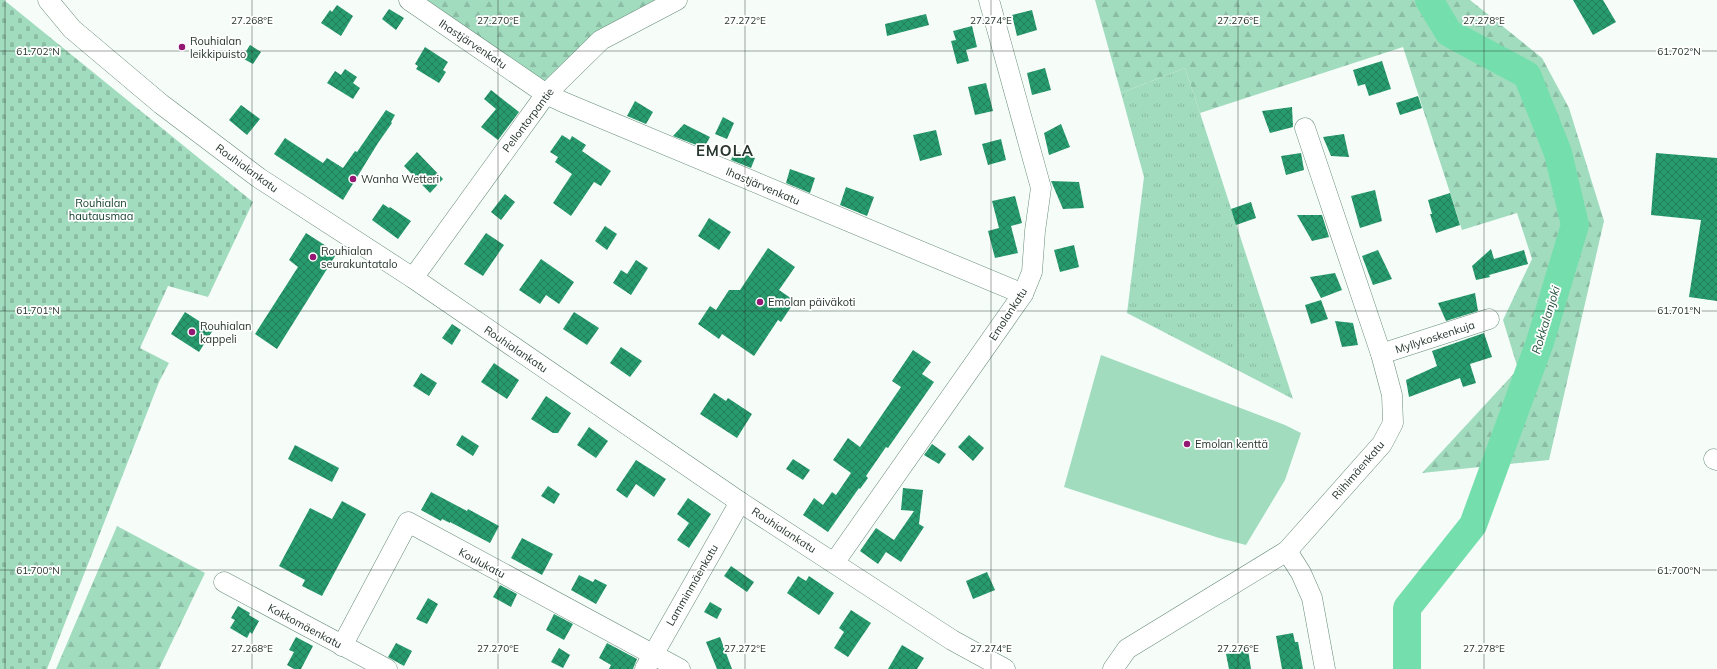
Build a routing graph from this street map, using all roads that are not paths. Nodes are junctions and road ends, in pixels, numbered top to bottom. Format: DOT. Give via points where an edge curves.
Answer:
graph roads {
  1 [pos="48,0"];
  2 [pos="409,0"];
  3 [pos="677,0"];
  4 [pos="989,0"];
  5 [pos="546,94"];
  6 [pos="1306,128"];
  7 [pos="412,278"];
  8 [pos="1023,294"];
  9 [pos="1489,319"];
  10 [pos="1381,354"];
  11 [pos="740,502"];
  12 [pos="1287,551"];
  13 [pos="834,563"];
  14 [pos="224,582"];
  15 [pos="342,646"];
  16 [pos="649,662"];
  17 [pos="387,669"];
  18 [pos="680,669"];
  19 [pos="1005,669"];
  20 [pos="1113,669"];
  21 [pos="1325,669"];
  1 -- 7 [label="street, Rouhialankatu" via="72,29 167,109 259,178"];
  2 -- 5 [label="street, Ihastjärvenkatu"];
  3 -- 5 [label="street, Pellontorpantie" via="601,40"];
  4 -- 8 [label="street, Emolankatu" via="1041,188 1032,272"];
  5 -- 7 [label="street, Pellontorpantie"];
  5 -- 8 [label="street, Ihastjärvenkatu"];
  6 -- 10 [label="street, Riihimäenkatu"];
  7 -- 11 [label="street, Rouhialankatu"];
  8 -- 13 [label="street, Emolankatu"];
  9 -- 10 [label="street, Myllykoskenkuja"];
  10 -- 12 [label="street, Riihimäenkatu" via="1392,394 1393,422 1382,444"];
  11 -- 13 [label="street, Rouhialankatu"];
  11 -- 16 [label="street, Lamminmäenkatu"];
  12 -- 20 [label="street, Riihimäenkatu" via="1127,649"];
  12 -- 21 [label="street" via="1301,573 1312,598"];
  13 -- 19 [label="street, Rouhialankatu" via="952,640"];
  14 -- 15 [label="street, Kokkomäenkatu"];
  15 -- 16 [label="street, Koulukatu" via="408,522"];
  15 -- 17 [label="street, Kokkomäenkatu"];
  16 -- 18 [label="street, Koulukatu"];
}
